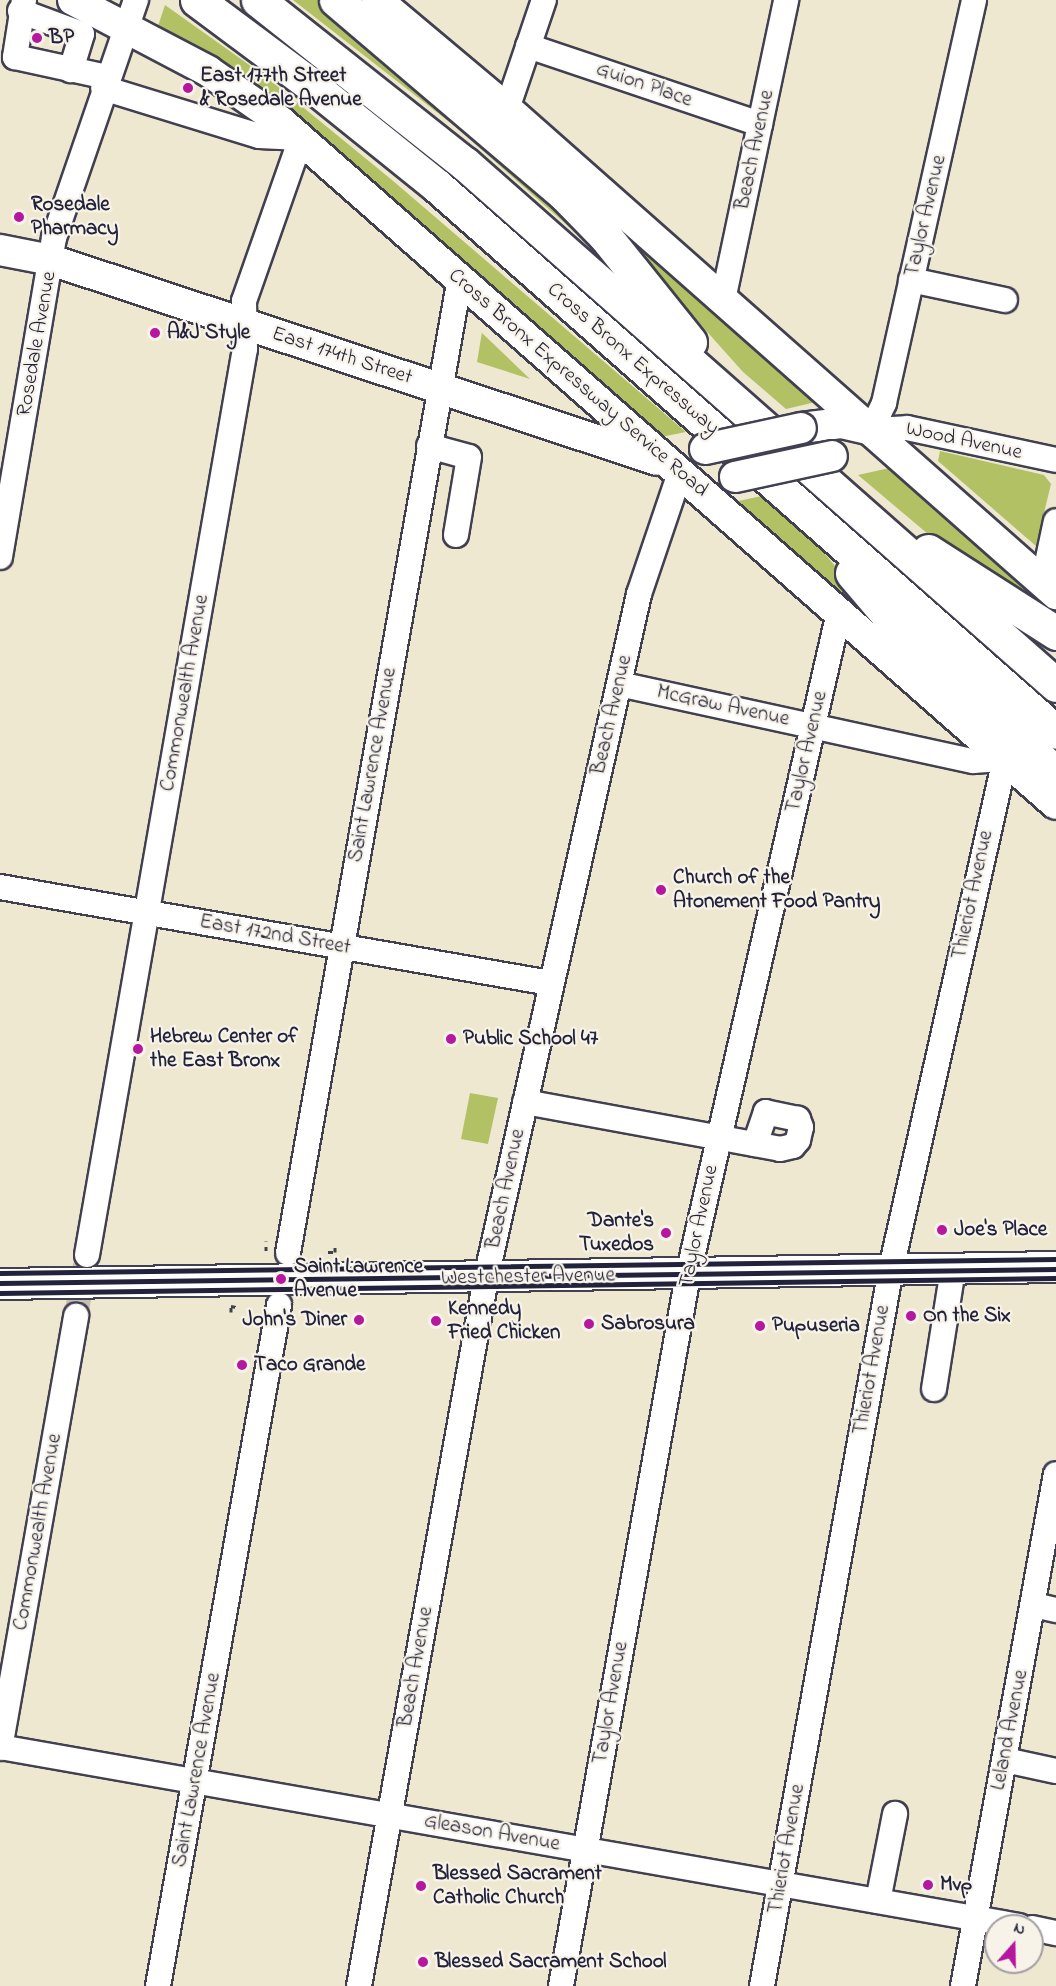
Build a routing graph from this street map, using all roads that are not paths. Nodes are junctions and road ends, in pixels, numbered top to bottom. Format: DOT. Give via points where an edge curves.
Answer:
graph roads {
  1 [pos="73,0"];
  2 [pos="197,0"];
  3 [pos="258,0"];
  4 [pos="336,0"];
  5 [pos="377,0"];
  6 [pos="544,0"];
  7 [pos="786,0"];
  8 [pos="974,0"];
  9 [pos="22,5"];
  10 [pos="131,13"];
  11 [pos="528,46"];
  12 [pos="71,70"];
  13 [pos="105,82"];
  14 [pos="507,109"];
  15 [pos="760,124"];
  16 [pos="301,138"];
  17 [pos="0,250"];
  18 [pos="51,260"];
  19 [pos="460,278"];
  20 [pos="911,280"];
  21 [pos="723,300"];
  22 [pos="1005,300"];
  23 [pos="244,324"];
  24 [pos="440,387"];
  25 [pos="749,415"];
  26 [pos="871,430"];
  27 [pos="429,446"];
  28 [pos="1056,460"];
  29 [pos="680,473"];
  30 [pos="788,495"];
  31 [pos="845,499"];
  32 [pos="1056,521"];
  33 [pos="456,536"];
  34 [pos="0,557"];
  35 [pos="1049,588"];
  36 [pos="838,612"];
  37 [pos="1056,633"];
  38 [pos="618,684"];
  39 [pos="1056,685"];
  40 [pos="813,726"];
  41 [pos="1056,732"];
  42 [pos="1005,759"];
  43 [pos="1056,773"];
  44 [pos="1056,804"];
  45 [pos="0,887"];
  46 [pos="147,913"];
  47 [pos="341,946"];
  48 [pos="550,983"];
  49 [pos="525,1102"];
  50 [pos="719,1139"];
  51 [pos="755,1144"];
  52 [pos="277,1252"];
  53 [pos="87,1255"];
  54 [pos="1056,1268"];
  55 [pos="891,1269"];
  56 [pos="954,1269"];
  57 [pos="688,1275"];
  58 [pos="486,1278"];
  59 [pos="0,1284"];
  60 [pos="279,1305"];
  61 [pos="76,1316"];
  62 [pos="934,1389"];
  63 [pos="1056,1474"];
  64 [pos="1045,1608"];
  65 [pos="0,1747"];
  66 [pos="1005,1760"];
  67 [pos="1056,1772"];
  68 [pos="195,1781"];
  69 [pos="896,1814"];
  70 [pos="389,1815"];
  71 [pos="585,1850"];
  72 [pos="780,1884"];
  73 [pos="878,1901"];
  74 [pos="975,1918"];
  75 [pos="984,1920"];
  76 [pos="158,1986"];
  77 [pos="359,1986"];
  78 [pos="561,1986"];
  79 [pos="762,1986"];
  80 [pos="963,1986"];
  1 -- 10 [label="main road, Cross Bronx Expressway Service Road"];
  2 -- 30 [label="highway, Cross Bronx Expressway" via="422,174"];
  3 -- 25 [label="highway, Cross Bronx Expressway" via="441,144"];
  4 -- 25 [label="highway" via="463,104 585,215"];
  5 -- 14 [label="main road"];
  6 -- 11 [label="street"];
  7 -- 15 [label="street, Beach Avenue"];
  8 -- 20 [label="street, Taylor Avenue"];
  9 -- 12 [label="street" via="82,34"];
  9 -- 12 [label="street" via="15,57"];
  10 -- 13 [label="street, Rosedale Avenue"];
  10 -- 16 [label="main road, Cross Bronx Expressway Service Road"];
  11 -- 14 [label="street"];
  11 -- 15 [label="street, Guion Place"];
  12 -- 13 [label="street"];
  13 -- 16 [label="street" via="259,136"];
  13 -- 18 [label="street, Rosedale Avenue" via="61,212"];
  14 -- 21 [label="main road"];
  15 -- 21 [label="street, Beach Avenue"];
  16 -- 19 [label="main road, Cross Bronx Expressway Service Road"];
  16 -- 23 [label="street, Commonwealth Avenue" via="244,301"];
  17 -- 18 [label="main road, East 174th Street"];
  18 -- 23 [label="main road, East 174th Street"];
  18 -- 34 [label="street, Rosedale Avenue"];
  19 -- 24 [label="street, Saint Lawrence Avenue"];
  19 -- 29 [label="main road, Cross Bronx Expressway Service Road"];
  20 -- 22 [label="street"];
  20 -- 26 [label="street, Taylor Avenue" via="882,409"];
  21 -- 26 [label="main road"];
  23 -- 24 [label="main road, East 174th Street"];
  23 -- 46 [label="street, Commonwealth Avenue" via="245,349"];
  24 -- 27 [label="street, Saint Lawrence Avenue"];
  24 -- 29 [label="main road, East 174th Street" via="639,452"];
  25 -- 31 [label="highway, Cross Bronx Expressway"];
  26 -- 28 [label="street, Wood Avenue" via="907,428"];
  26 -- 29 [label="main road, East 174th Street, bridge" via="854,446 832,456 735,477 707,479"];
  26 -- 29 [label="main road, bridge" via="841,423 705,449"];
  26 -- 35 [label="main road"];
  27 -- 33 [label="street" via="469,457"];
  27 -- 47 [label="street, Saint Lawrence Avenue"];
  29 -- 36 [label="main road, Cross Bronx Expressway Service Road"];
  29 -- 38 [label="street, Beach Avenue" via="652,550"];
  30 -- 41 [label="highway, Cross Bronx Expressway"];
  30 -- 43 [label="highway" via="915,648"];
  31 -- 37 [label="highway"];
  31 -- 39 [label="highway, Cross Bronx Expressway"];
  32 -- 35 [label="street"];
  36 -- 40 [label="street, Taylor Avenue"];
  36 -- 42 [label="main road, Cross Bronx Expressway Service Road"];
  38 -- 40 [label="street, McGraw Avenue"];
  38 -- 48 [label="street, Beach Avenue"];
  40 -- 42 [label="street, McGraw Avenue" via="974,761"];
  40 -- 50 [label="street, Taylor Avenue"];
  42 -- 44 [label="main road, Cross Bronx Expressway Service Road"];
  42 -- 55 [label="street, Thieriot Avenue"];
  45 -- 46 [label="street, East 172nd Street"];
  46 -- 47 [label="street, East 172nd Street"];
  46 -- 53 [label="street, Commonwealth Avenue"];
  47 -- 48 [label="street, East 172nd Street"];
  47 -- 52 [label="street, Saint Lawrence Avenue"];
  48 -- 49 [label="street, Beach Avenue"];
  49 -- 50 [label="street"];
  49 -- 58 [label="street, Beach Avenue"];
  50 -- 51 [label="street"];
  50 -- 57 [label="street, Taylor Avenue"];
  54 -- 56 [label="main road, Westchester Avenue"];
  55 -- 56 [label="main road, Westchester Avenue"];
  55 -- 57 [label="main road, Westchester Avenue"];
  55 -- 72 [label="street, Thieriot Avenue"];
  56 -- 62 [label="street"];
  57 -- 58 [label="main road, Westchester Avenue"];
  57 -- 71 [label="street, Taylor Avenue"];
  58 -- 59 [label="main road, Westchester Avenue"];
  58 -- 70 [label="street, Beach Avenue"];
  60 -- 68 [label="street, Saint Lawrence Avenue"];
  61 -- 65 [label="street, Commonwealth Avenue"];
  63 -- 64 [label="street, Leland Avenue"];
  64 -- 66 [label="street, Leland Avenue"];
  65 -- 68 [label="street, Gleason Avenue"];
  66 -- 67 [label="street"];
  66 -- 74 [label="street, Leland Avenue"];
  68 -- 70 [label="street, Gleason Avenue"];
  68 -- 76 [label="street, Saint Lawrence Avenue"];
  69 -- 73 [label="street"];
  70 -- 71 [label="street, Gleason Avenue"];
  70 -- 77 [label="street, Beach Avenue"];
  71 -- 72 [label="street, Gleason Avenue"];
  71 -- 78 [label="street, Taylor Avenue"];
  72 -- 73 [label="street, Gleason Avenue"];
  72 -- 79 [label="street, Thieriot Avenue"];
  73 -- 74 [label="street, Gleason Avenue"];
  74 -- 75 [label="street, Gleason Avenue"];
  74 -- 80 [label="street, Leland Avenue"];
}
